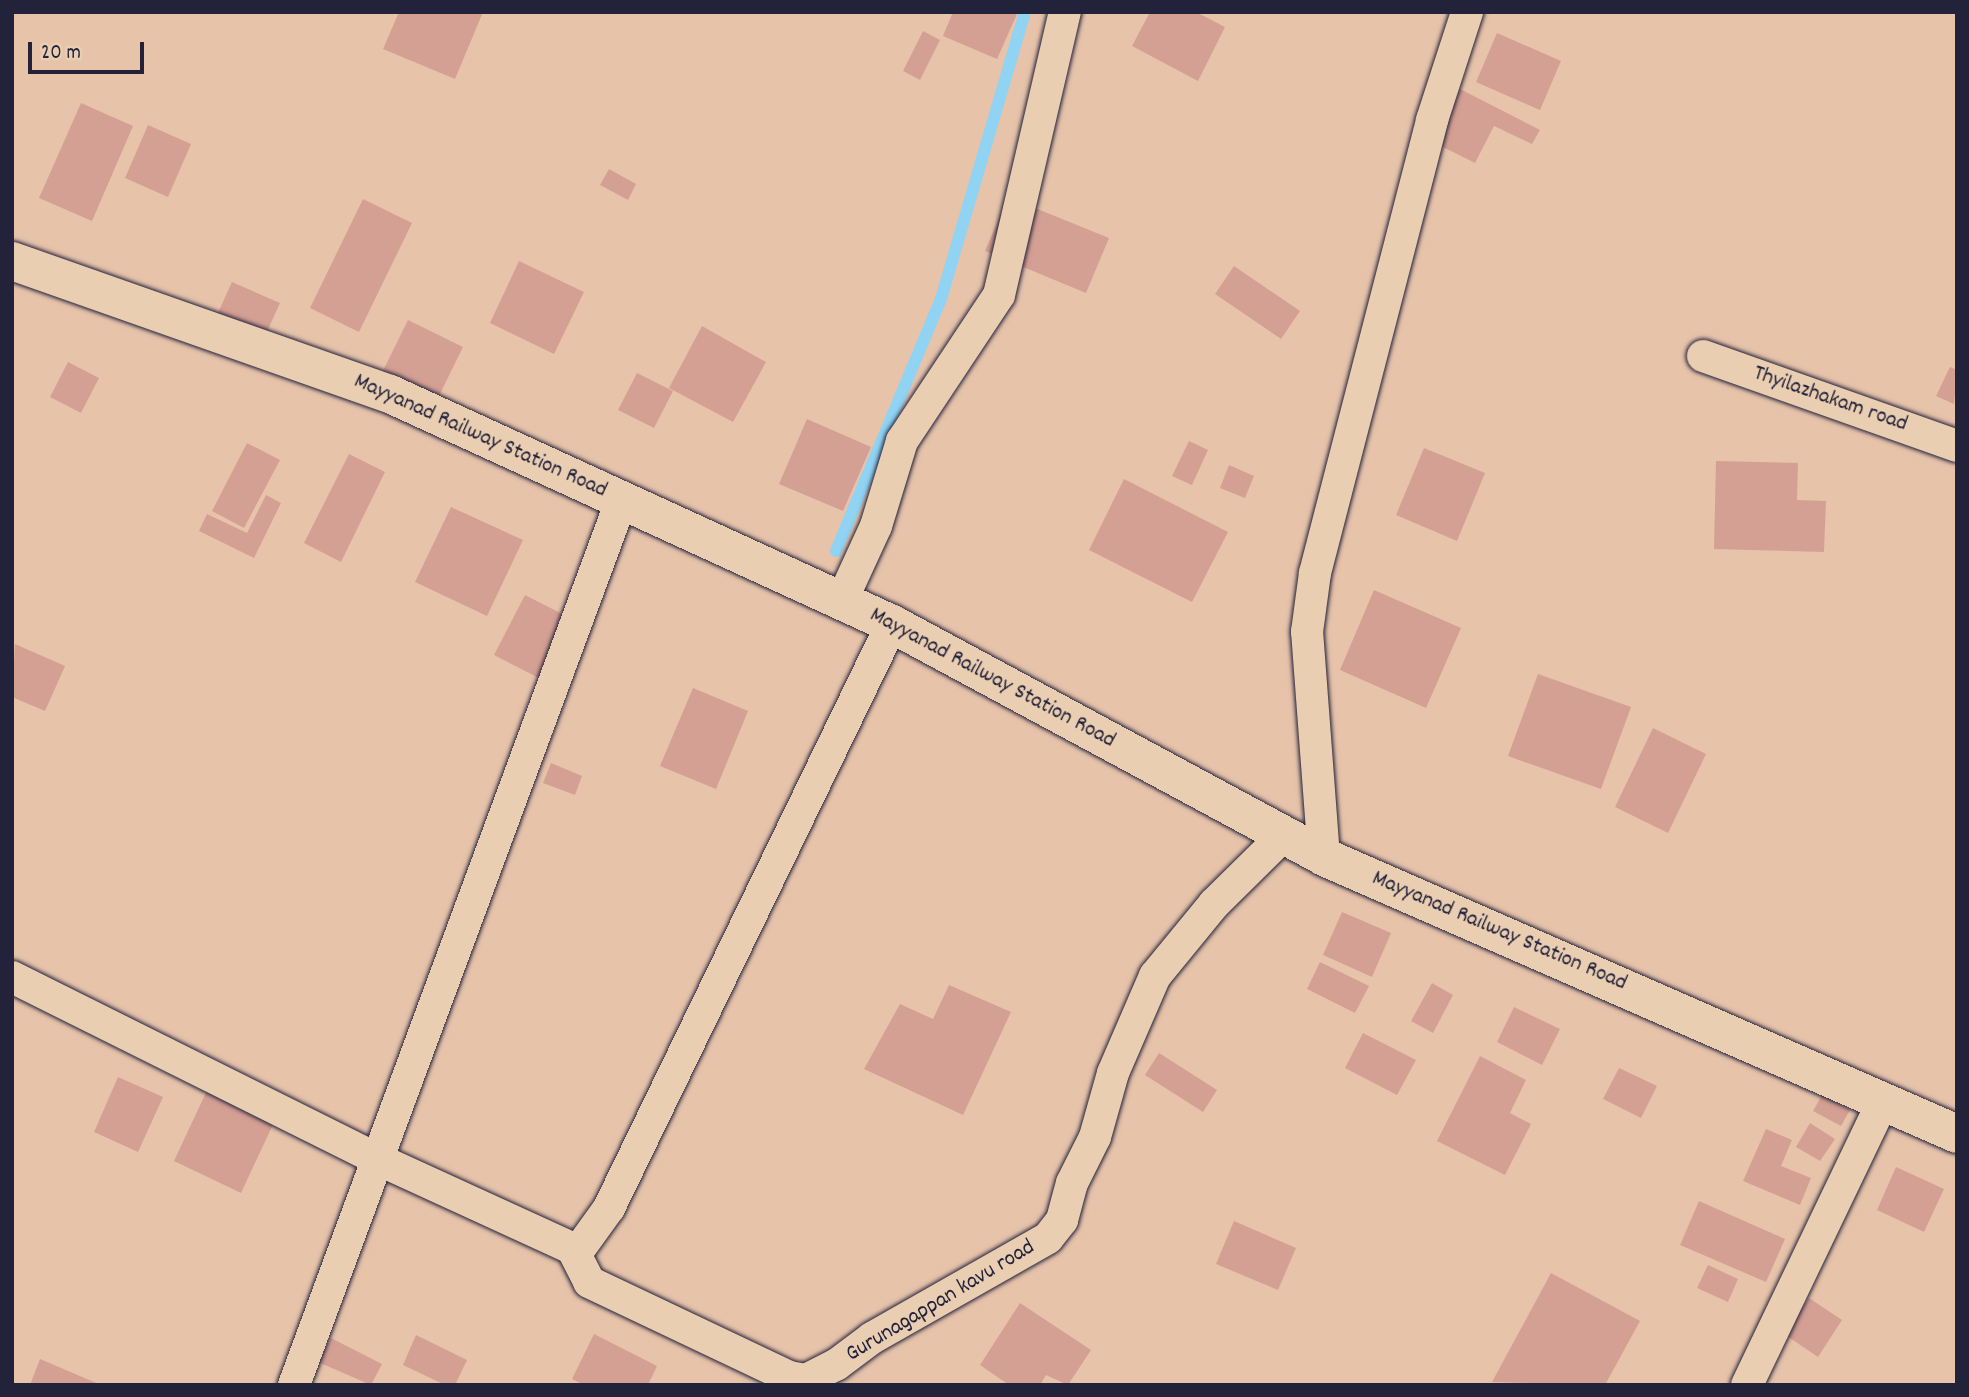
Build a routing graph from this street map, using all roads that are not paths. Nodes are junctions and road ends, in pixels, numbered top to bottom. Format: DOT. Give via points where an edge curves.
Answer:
graph roads {
  1 [pos="1065,12"];
  2 [pos="1467,12"];
  3 [pos="12,261"];
  4 [pos="1703,356"];
  5 [pos="1957,446"];
  6 [pos="622,499"];
  7 [pos="842,600"];
  8 [pos="892,624"];
  9 [pos="1284,835"];
  10 [pos="1324,857"];
  11 [pos="12,977"];
  12 [pos="1882,1103"];
  13 [pos="1957,1134"];
  14 [pos="375,1158"];
  15 [pos="572,1248"];
  16 [pos="293,1385"];
  17 [pos="1747,1385"];
  1 -- 7 [label="street" via="999,295 902,441 876,526"];
  2 -- 10 [label="street" via="1432,120 1315,573 1307,632"];
  3 -- 6 [label="main road, Mayyanad Railway Station Road" via="390,394"];
  4 -- 5 [label="street, Thyilazhakam road"];
  6 -- 7 [label="main road, Mayyanad Railway Station Road"];
  6 -- 14 [label="street"];
  7 -- 8 [label="main road, Mayyanad Railway Station Road"];
  8 -- 9 [label="main road, Mayyanad Railway Station Road"];
  8 -- 15 [label="street" via="609,1208 578,1251"];
  9 -- 10 [label="main road, Mayyanad Railway Station Road"];
  9 -- 15 [label="street, Gurunagappan kavu road" via="1214,904 1155,976 1113,1073 1095,1137 1072,1183 1062,1220 1048,1238 872,1338 836,1364 806,1380 789,1377 589,1283"];
  10 -- 12 [label="main road, Mayyanad Railway Station Road" via="1563,958"];
  11 -- 14 [label="street"];
  12 -- 13 [label="main road, Mayyanad Railway Station Road"];
  12 -- 17 [label="street"];
  14 -- 15 [label="street"];
  14 -- 16 [label="street"];
}
